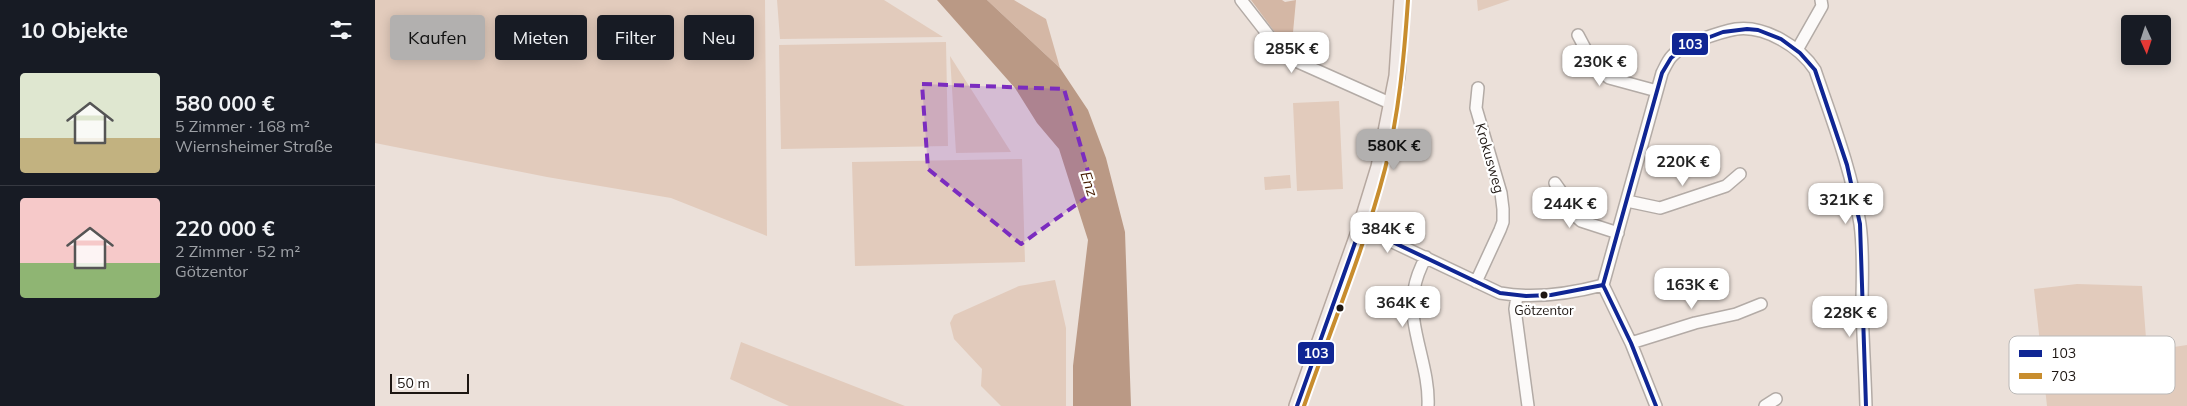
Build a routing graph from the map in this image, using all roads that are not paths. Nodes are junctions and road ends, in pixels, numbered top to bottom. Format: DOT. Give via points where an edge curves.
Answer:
graph roads {
  1 [pos="1241,0"];
  2 [pos="1402,0"];
  3 [pos="1821,0"];
  4 [pos="1578,35"];
  5 [pos="1797,50"];
  6 [pos="1478,88"];
  7 [pos="1657,90"];
  8 [pos="1392,104"];
  9 [pos="1740,174"];
  10 [pos="1555,183"];
  11 [pos="1627,201"];
  12 [pos="1360,229"];
  13 [pos="1618,233"];
  14 [pos="1426,257"];
  15 [pos="1475,282"];
  16 [pos="1603,285"];
  17 [pos="1517,296"];
  18 [pos="1761,304"];
  19 [pos="1631,343"];
  20 [pos="1776,399"];
  21 [pos="1297,406"];
  22 [pos="1428,406"];
  23 [pos="1528,406"];
  24 [pos="1656,406"];
  25 [pos="1765,406"];
  26 [pos="1866,406"];
  1 -- 8 [label="street" via="1287,55"];
  2 -- 8 [label="main road"];
  3 -- 5 [label="street" via="1822,6"];
  4 -- 7 [label="street" via="1595,67 1609,78"];
  5 -- 7 [label="street" via="1777,38 1755,31 1737,29 1713,35 1687,44 1672,56"];
  5 -- 26 [label="street" via="1815,70 1850,177 1859,222 1864,270 1862,306"];
  6 -- 15 [label="street, Krokusweg" via="1476,108 1501,193 1503,222"];
  7 -- 11 [label="street"];
  8 -- 12 [label="main road" via="1379,167"];
  9 -- 11 [label="street" via="1726,186 1660,208"];
  10 -- 13 [label="street" via="1567,200 1571,213 1581,222"];
  11 -- 13 [label="street"];
  12 -- 14 [label="street"];
  12 -- 21 [label="main road"];
  13 -- 16 [label="street"];
  14 -- 15 [label="street"];
  14 -- 22 [label="street" via="1413,292 1413,308 1428,380"];
  15 -- 17 [label="street" via="1500,293"];
  16 -- 17 [label="street" via="1576,293"];
  16 -- 19 [label="street"];
  17 -- 23 [label="street" via="1515,309"];
  18 -- 19 [label="street"];
  19 -- 24 [label="street"];
  20 -- 25 [label="street"];
}
